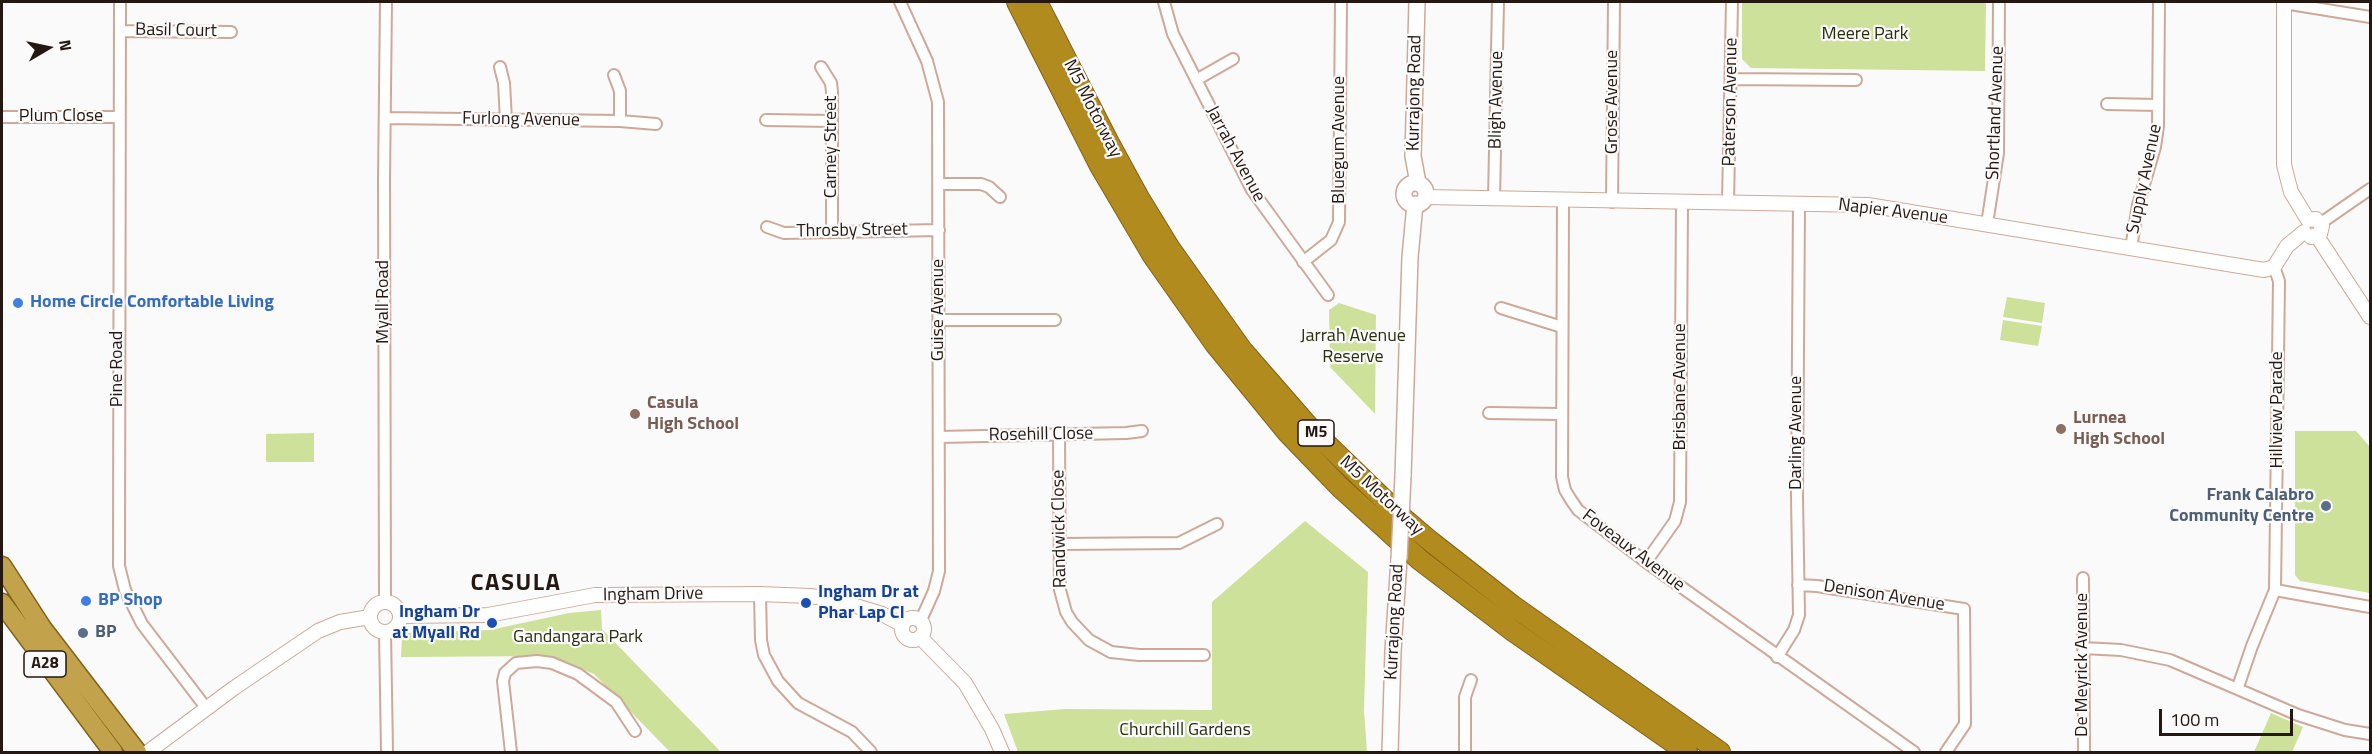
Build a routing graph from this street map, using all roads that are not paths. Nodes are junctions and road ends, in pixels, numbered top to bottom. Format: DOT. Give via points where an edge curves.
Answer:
graph roads {
  1 [pos="120,2"];
  2 [pos="386,2"];
  3 [pos="900,2"];
  4 [pos="1017,2"];
  5 [pos="1037,2"];
  6 [pos="1164,2"];
  7 [pos="1341,2"];
  8 [pos="1417,2"];
  9 [pos="1498,2"];
  10 [pos="1614,2"];
  11 [pos="1732,2"];
  12 [pos="1999,2"];
  13 [pos="2159,2"];
  14 [pos="2284,2"];
  15 [pos="2370,17"];
  16 [pos="120,31"];
  17 [pos="231,32"];
  18 [pos="1233,59"];
  19 [pos="500,67"];
  20 [pos="821,67"];
  21 [pos="614,75"];
  22 [pos="1732,79"];
  23 [pos="1196,80"];
  24 [pos="1856,80"];
  25 [pos="2107,104"];
  26 [pos="2158,105"];
  27 [pos="2,117"];
  28 [pos="120,117"];
  29 [pos="385,118"];
  30 [pos="506,120"];
  31 [pos="766,120"];
  32 [pos="620,121"];
  33 [pos="832,121"];
  34 [pos="656,124"];
  35 [pos="939,184"];
  36 [pos="2370,189"];
  37 [pos="1000,197"];
  38 [pos="1494,199"];
  39 [pos="1420,201"];
  40 [pos="1563,201"];
  41 [pos="1612,202"];
  42 [pos="1728,202"];
  43 [pos="1682,204"];
  44 [pos="1799,204"];
  45 [pos="1987,224"];
  46 [pos="767,227"];
  47 [pos="2312,228"];
  48 [pos="939,230"];
  49 [pos="832,231"];
  50 [pos="2131,248"];
  51 [pos="1303,262"];
  52 [pos="2274,267"];
  53 [pos="1328,295"];
  54 [pos="1501,308"];
  55 [pos="2370,317"];
  56 [pos="939,320"];
  57 [pos="1055,320"];
  58 [pos="1562,327"];
  59 [pos="1489,413"];
  60 [pos="1562,414"];
  61 [pos="1142,431"];
  62 [pos="1059,435"];
  63 [pos="939,437"];
  64 [pos="1216,524"];
  65 [pos="1060,544"];
  66 [pos="1646,562"];
  67 [pos="2,566"];
  68 [pos="2083,578"];
  69 [pos="1798,585"];
  70 [pos="2275,590"];
  71 [pos="760,594"];
  72 [pos="385,602"];
  73 [pos="2,603"];
  74 [pos="2370,607"];
  75 [pos="400,616"];
  76 [pos="370,617"];
  77 [pos="920,622"];
  78 [pos="903,626"];
  79 [pos="385,632"];
  80 [pos="920,637"];
  81 [pos="2083,648"];
  82 [pos="1204,655"];
  83 [pos="1777,657"];
  84 [pos="1470,680"];
  85 [pos="2238,687"];
  86 [pos="207,709"];
  87 [pos="635,731"];
  88 [pos="2370,734"];
  89 [pos="113,753"];
  90 [pos="137,753"];
  91 [pos="148,753"];
  92 [pos="387,753"];
  93 [pos="511,753"];
  94 [pos="871,753"];
  95 [pos="1002,753"];
  96 [pos="1390,753"];
  97 [pos="1465,753"];
  98 [pos="1687,753"];
  99 [pos="1720,753"];
  100 [pos="1914,753"];
  101 [pos="1946,753"];
  102 [pos="2084,753"];
  1 -- 16 [label="street, Pine Road"];
  2 -- 29 [label="street, Myall Road"];
  3 -- 35 [label="street, Guise Avenue" via="927,61 938,102"];
  4 -- 98 [label="highway, M5 Motorway / M5" via="1100,166 1147,246 1215,344 1287,432 1420,560 1513,631"];
  5 -- 99 [label="highway, M5 Motorway / M5" via="1109,143 1169,247 1242,350 1310,428 1430,541 1513,606"];
  6 -- 23 [label="street, Jarrah Avenue" via="1170,27"];
  7 -- 51 [label="street, Bluegum Avenue" via="1339,222 1329,243"];
  8 -- 39 [label="main road, Kurrajong Road" via="1413,156 1418,183 1409,185 1405,194 1408,202"];
  9 -- 38 [label="street, Bligh Avenue"];
  10 -- 41 [label="street, Grose Avenue"];
  11 -- 22 [label="street, Paterson Avenue"];
  12 -- 45 [label="street, Shortland Avenue" via="1998,153"];
  13 -- 26 [label="street, Supply Avenue"];
  14 -- 15 [label="street"];
  14 -- 47 [label="street" via="2284,165 2291,192"];
  16 -- 17 [label="street, Basil Court"];
  16 -- 28 [label="street, Pine Road"];
  18 -- 23 [label="street"];
  19 -- 30 [label="street"];
  20 -- 33 [label="street, Carney Street" via="831,83"];
  21 -- 32 [label="street" via="620,91"];
  22 -- 24 [label="street"];
  22 -- 42 [label="street, Paterson Avenue"];
  23 -- 51 [label="street, Jarrah Avenue" via="1254,195"];
  25 -- 26 [label="street"];
  26 -- 50 [label="street, Supply Avenue" via="2155,147"];
  27 -- 28 [label="street, Plum Close"];
  28 -- 86 [label="street, Pine Road" via="119,566 131,606 142,624"];
  29 -- 30 [label="street, Furlong Avenue"];
  29 -- 72 [label="street, Myall Road"];
  30 -- 32 [label="street, Furlong Avenue"];
  31 -- 33 [label="street"];
  32 -- 34 [label="street, Furlong Avenue"];
  33 -- 49 [label="street, Carney Street"];
  35 -- 37 [label="street" via="981,184"];
  35 -- 48 [label="street, Guise Avenue"];
  36 -- 47 [label="street"];
  38 -- 39 [label="street, Napier Avenue"];
  38 -- 40 [label="street, Napier Avenue"];
  39 -- 96 [label="main road, Kurrajong Road, bridge" via="1410,257"];
  40 -- 41 [label="street, Napier Avenue"];
  40 -- 58 [label="street, Foveaux Avenue"];
  41 -- 43 [label="street, Napier Avenue"];
  42 -- 43 [label="street, Napier Avenue"];
  42 -- 44 [label="street, Napier Avenue"];
  43 -- 66 [label="street, Brisbane Avenue" via="1680,502 1675,521"];
  44 -- 45 [label="street, Napier Avenue" via="1875,206"];
  44 -- 69 [label="street, Darling Avenue"];
  45 -- 50 [label="street, Napier Avenue"];
  46 -- 49 [label="street, Throsby Street" via="784,233"];
  47 -- 52 [label="street" via="2287,246"];
  47 -- 55 [label="street"];
  48 -- 49 [label="street, Throsby Street"];
  48 -- 56 [label="street, Guise Avenue"];
  50 -- 52 [label="street, Napier Avenue" via="2264,270"];
  51 -- 53 [label="street, Jarrah Avenue"];
  52 -- 70 [label="street, Hillview Parade" via="2278,281"];
  54 -- 58 [label="street"];
  56 -- 57 [label="street"];
  56 -- 63 [label="street, Guise Avenue"];
  58 -- 60 [label="street, Foveaux Avenue"];
  59 -- 60 [label="street"];
  60 -- 66 [label="street, Foveaux Avenue" via="1565,490 1578,510"];
  61 -- 62 [label="street, Rosehill Close"];
  62 -- 63 [label="street, Rosehill Close"];
  62 -- 65 [label="street, Randwick Close"];
  63 -- 77 [label="street, Guise Avenue" via="939,571"];
  64 -- 65 [label="street" via="1179,543"];
  65 -- 82 [label="street, Randwick Close" via="1062,601 1072,622 1089,640 1125,655"];
  66 -- 83 [label="street, Foveaux Avenue"];
  67 -- 90 [label="highway, A28" via="42,628"];
  68 -- 81 [label="street, De Meyrick Avenue"];
  69 -- 83 [label="street, Darling Avenue" via="1798,623"];
  69 -- 101 [label="street, Denison Avenue" via="1964,609 1965,724"];
  70 -- 74 [label="street"];
  70 -- 85 [label="street"];
  71 -- 75 [label="street, Ingham Drive" via="595,595 488,615"];
  71 -- 78 [label="street, Ingham Drive" via="833,599 882,614"];
  71 -- 94 [label="street" via="764,655 778,681 798,703 852,732"];
  72 -- 75 [label="street" via="396,606"];
  72 -- 76 [label="street" via="373,608"];
  73 -- 89 [label="highway, A28"];
  75 -- 79 [label="street" via="395,629"];
  76 -- 79 [label="street" via="375,627"];
  76 -- 86 [label="street" via="318,631"];
  77 -- 78 [label="street" via="912,619"];
  77 -- 80 [label="street"];
  78 -- 80 [label="street" via="906,638"];
  79 -- 92 [label="street"];
  80 -- 95 [label="street" via="965,683"];
  81 -- 85 [label="street" via="2121,650 2170,660"];
  81 -- 102 [label="street, De Meyrick Avenue"];
  83 -- 100 [label="street, Foveaux Avenue"];
  84 -- 97 [label="street" via="1465,697"];
  85 -- 88 [label="street" via="2298,714"];
  86 -- 91 [label="street"];
  87 -- 93 [label="street" via="615,702 578,674 552,663 516,663 505,673 503,681"];
}
